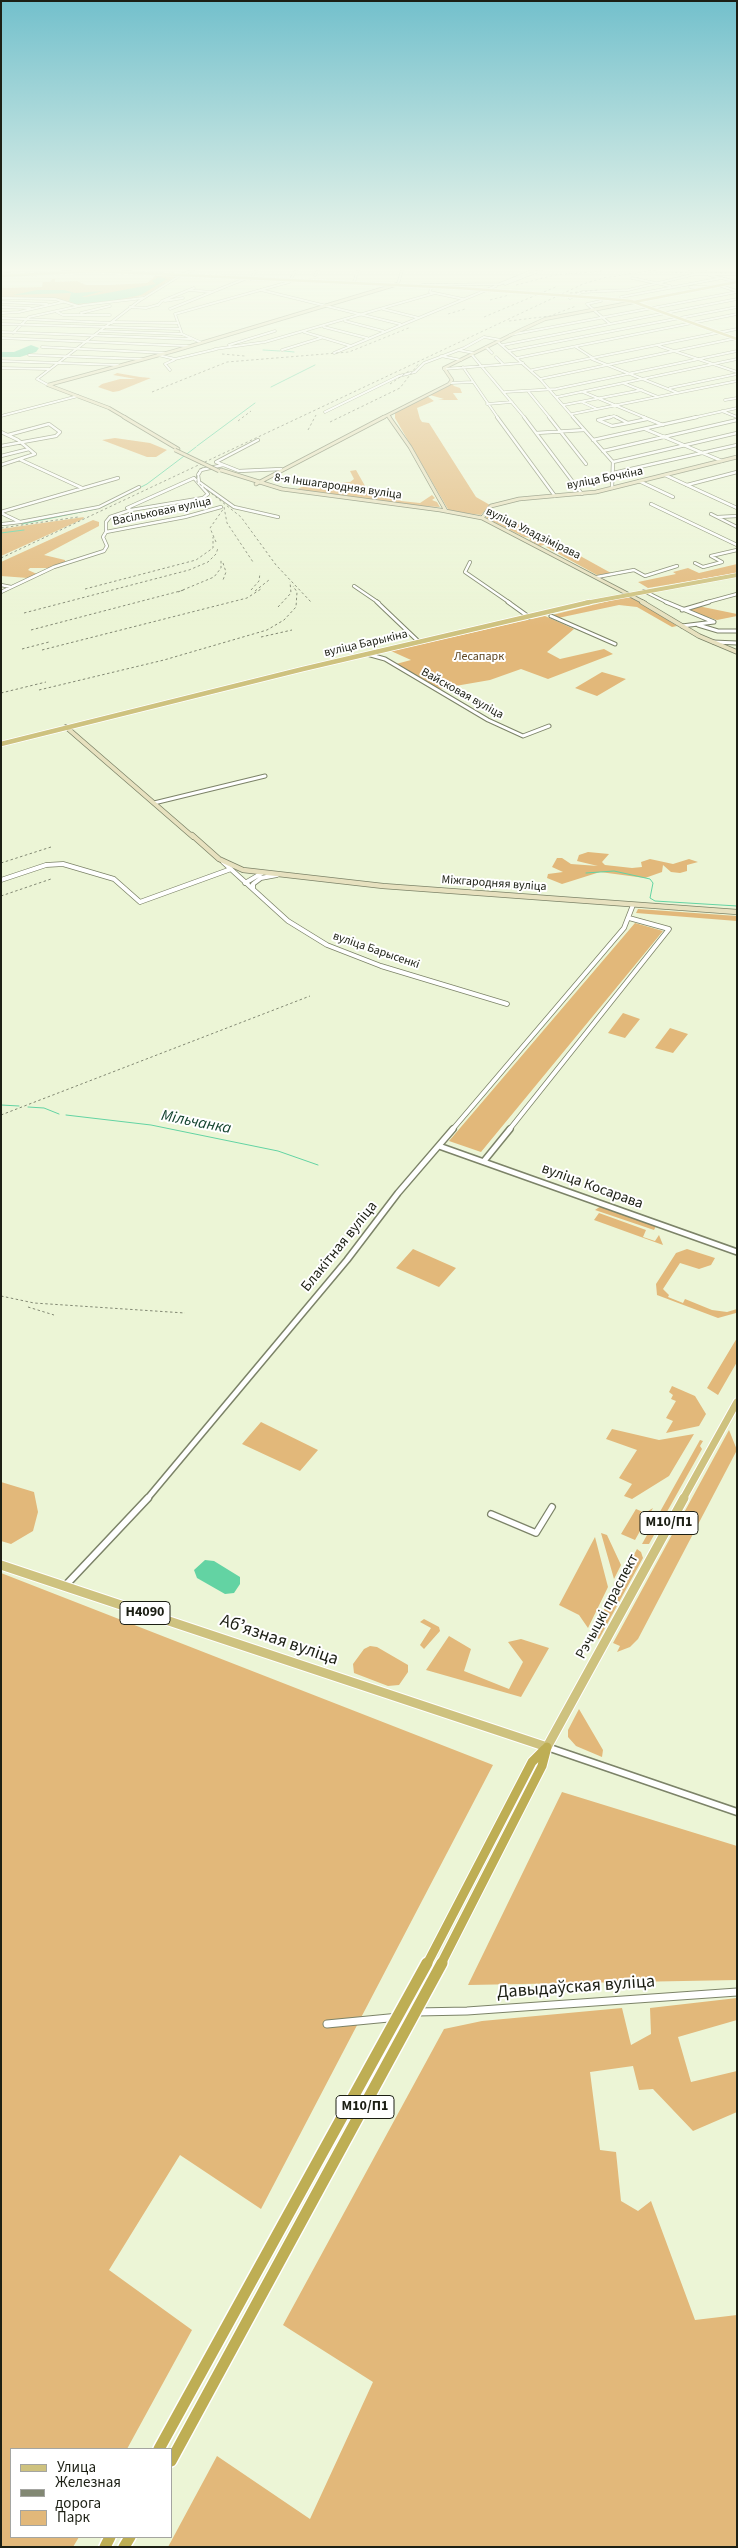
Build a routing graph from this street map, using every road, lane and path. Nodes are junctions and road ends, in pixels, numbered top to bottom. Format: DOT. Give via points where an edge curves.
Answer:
graph roads {
  1 [pos="59,389"];
  2 [pos="372,389"];
  3 [pos="439,389"];
  4 [pos="477,389"];
  5 [pos="502,389"];
  6 [pos="555,389"];
  7 [pos="596,389"];
  8 [pos="639,389"];
  9 [pos="670,389"];
  10 [pos="699,389"];
  11 [pos="550,390"];
  12 [pos="642,390"];
  13 [pos="528,391"];
  14 [pos="505,392"];
  15 [pos="582,392"];
  16 [pos="680,393"];
  17 [pos="78,396"];
  18 [pos="557,397"];
  19 [pos="659,397"];
  20 [pos="599,398"];
  21 [pos="737,398"];
  22 [pos="725,400"];
  23 [pos="512,402"];
  24 [pos="582,402"];
  25 [pos="487,404"];
  26 [pos="564,405"];
  27 [pos="616,406"];
  28 [pos="737,408"];
  29 [pos="598,410"];
  30 [pos="721,411"];
  31 [pos="325,412"];
  32 [pos="572,414"];
  33 [pos="388,415"];
  34 [pos="1,416"];
  35 [pos="648,419"];
  36 [pos="737,419"];
  37 [pos="628,422"];
  38 [pos="663,425"];
  39 [pos="645,429"];
  40 [pos="584,430"];
  41 [pos="560,431"];
  42 [pos="1,432"];
  43 [pos="536,433"];
  44 [pos="737,433"];
  45 [pos="8,435"];
  46 [pos="664,437"];
  47 [pos="258,440"];
  48 [pos="593,440"];
  49 [pos="19,442"];
  50 [pos="737,445"];
  51 [pos="1,446"];
  52 [pos="684,446"];
  53 [pos="29,449"];
  54 [pos="603,451"];
  55 [pos="703,453"];
  56 [pos="1,456"];
  57 [pos="737,458"];
  58 [pos="22,460"];
  59 [pos="722,461"];
  60 [pos="613,462"];
  61 [pos="586,464"];
  62 [pos="1,465"];
  63 [pos="223,465"];
  64 [pos="281,469"];
  65 [pos="737,472"];
  66 [pos="613,473"];
  67 [pos="664,475"];
  68 [pos="118,478"];
  69 [pos="639,482"];
  70 [pos="256,484"];
  71 [pos="687,485"];
  72 [pos="139,487"];
  73 [pos="82,488"];
  74 [pos="612,488"];
  75 [pos="582,494"];
  76 [pos="555,496"];
  77 [pos="673,497"];
  78 [pos="651,504"];
  79 [pos="221,507"];
  80 [pos="444,508"];
  81 [pos="737,508"];
  82 [pos="131,510"];
  83 [pos="437,510"];
  84 [pos="1,512"];
  85 [pos="446,512"];
  86 [pos="711,514"];
  87 [pos="737,516"];
  88 [pos="278,517"];
  89 [pos="716,517"];
  90 [pos="482,518"];
  91 [pos="20,522"];
  92 [pos="3,524"];
  93 [pos="737,527"];
  94 [pos="106,532"];
  95 [pos="737,545"];
  96 [pos="737,550"];
  97 [pos="470,562"];
  98 [pos="695,563"];
  99 [pos="676,566"];
  100 [pos="737,575"];
  101 [pos="597,577"];
  102 [pos="1,586"];
  103 [pos="354,586"];
  104 [pos="12,587"];
  105 [pos="643,591"];
  106 [pos="1,592"];
  107 [pos="628,594"];
  108 [pos="737,594"];
  109 [pos="682,610"];
  110 [pos="550,614"];
  111 [pos="528,617"];
  112 [pos="714,622"];
  113 [pos="698,624"];
  114 [pos="691,625"];
  115 [pos="682,626"];
  116 [pos="712,630"];
  117 [pos="737,631"];
  118 [pos="419,642"];
  119 [pos="712,642"];
  120 [pos="737,643"];
  121 [pos="616,644"];
  122 [pos="737,652"];
  123 [pos="368,654"];
  124 [pos="549,726"];
  125 [pos="66,727"];
  126 [pos="1,744"];
  127 [pos="265,776"];
  128 [pos="154,803"];
  129 [pos="232,869"];
  130 [pos="251,872"];
  131 [pos="262,875"];
  132 [pos="1,880"];
  133 [pos="254,882"];
  134 [pos="245,883"];
  135 [pos="253,889"];
  136 [pos="633,905"];
  137 [pos="737,912"];
  138 [pos="630,918"];
  139 [pos="507,1004"];
  140 [pos="439,1146"];
  141 [pos="484,1161"];
  142 [pos="737,1252"];
  143 [pos="737,1402"];
  144 [pos="552,1507"];
  145 [pos="491,1514"];
  146 [pos="1,1565"];
  147 [pos="65,1586"];
  148 [pos="547,1747"];
  149 [pos="737,1812"];
  150 [pos="737,1992"];
  151 [pos="417,2012"];
  152 [pos="399,2017"];
  153 [pos="328,2024"];
  154 [pos="160,2448"];
  155 [pos="172,2459"];
  1 -- 17 [label="main road, 8-я Іншагародняя вуліца"];
  2 -- 31 [label="street"];
  3 -- 33 [label="main road"];
  4 -- 25 [label="street"];
  5 -- 14 [label="street"];
  6 -- 11 [label="street"];
  7 -- 15 [label="street"];
  8 -- 12 [label="street"];
  9 -- 16 [label="street"];
  10 -- 16 [label="street"];
  11 -- 13 [label="street"];
  11 -- 18 [label="street"];
  12 -- 19 [label="street"];
  12 -- 20 [label="street"];
  13 -- 14 [label="street"];
  13 -- 41 [label="street"];
  14 -- 23 [label="street"];
  15 -- 18 [label="street"];
  15 -- 20 [label="street"];
  16 -- 19 [label="street"];
  17 -- 34 [label="street"];
  17 -- 70 [label="main road, 8-я Іншагародняя вуліца, bridge" via="103,406 159,440 220,471"];
  18 -- 26 [label="street"];
  19 -- 27 [label="street"];
  20 -- 24 [label="street"];
  20 -- 27 [label="street"];
  21 -- 22 [label="street"];
  23 -- 25 [label="street"];
  23 -- 43 [label="street"];
  24 -- 26 [label="street"];
  24 -- 29 [label="street"];
  25 -- 76 [label="street"];
  26 -- 32 [label="street"];
  27 -- 29 [label="street"];
  27 -- 35 [label="street"];
  28 -- 30 [label="street"];
  29 -- 32 [label="street"];
  30 -- 36 [label="street"];
  30 -- 38 [label="street"];
  32 -- 40 [label="street"];
  33 -- 64 [label="main road"];
  33 -- 80 [label="main road" via="393,418"];
  35 -- 37 [label="street"];
  35 -- 38 [label="street"];
  36 -- 46 [label="street"];
  37 -- 37 [label="street" via="612,426 598,420 614,416"];
  38 -- 39 [label="street"];
  39 -- 46 [label="street"];
  39 -- 48 [label="street"];
  40 -- 41 [label="street"];
  40 -- 48 [label="street"];
  41 -- 43 [label="street"];
  41 -- 61 [label="street"];
  42 -- 45 [label="street"];
  43 -- 75 [label="street"];
  44 -- 52 [label="street"];
  45 -- 49 [label="street"];
  45 -- 49 [label="street" via="49,424 60,432 56,436"];
  46 -- 52 [label="street"];
  46 -- 54 [label="street"];
  47 -- 63 [label="street" via="216,461"];
  48 -- 54 [label="street"];
  49 -- 51 [label="street"];
  49 -- 53 [label="street"];
  50 -- 55 [label="street"];
  52 -- 55 [label="street"];
  52 -- 60 [label="street"];
  53 -- 56 [label="street"];
  53 -- 58 [label="street" via="34,456"];
  54 -- 60 [label="street"];
  55 -- 59 [label="street"];
  55 -- 66 [label="street"];
  57 -- 59 [label="main road, вуліца Бочкіна"];
  58 -- 62 [label="street"];
  58 -- 73 [label="street"];
  59 -- 67 [label="main road, вуліца Бочкіна"];
  60 -- 66 [label="street"];
  63 -- 64 [label="street" via="239,471"];
  63 -- 88 [label="street" via="205,468 198,475 199,482 234,507"];
  64 -- 70 [label="main road"];
  65 -- 71 [label="street"];
  66 -- 74 [label="street"];
  67 -- 69 [label="main road, вуліца Бочкіна"];
  67 -- 71 [label="street"];
  68 -- 73 [label="street"];
  69 -- 74 [label="main road, вуліца Бочкіна"];
  69 -- 77 [label="street"];
  70 -- 83 [label="main road, 8-я Іншагародняя вуліца"];
  70 -- 85 [label="main road, 8-я Іншагародняя вуліца" via="298,494"];
  71 -- 81 [label="street"];
  72 -- 91 [label="street" via="99,506"];
  73 -- 84 [label="street"];
  74 -- 75 [label="main road, вуліца Бочкіна"];
  75 -- 76 [label="main road, вуліца Бочкіна"];
  76 -- 90 [label="main road, вуліца Бочкіна" via="520,499 492,506"];
  78 -- 95 [label="street"];
  79 -- 94 [label="street, Васільковая вуліца"];
  80 -- 83 [label="main road"];
  80 -- 85 [label="main road"];
  82 -- 82 [label="street" via="127,508 194,478 208,494 203,498"];
  82 -- 94 [label="street" via="108,518"];
  83 -- 85 [label="main road, 8-я Іншагародняя вуліца"];
  84 -- 91 [label="street"];
  85 -- 90 [label="main road, вуліца Уладзімірава"];
  86 -- 89 [label="street"];
  87 -- 89 [label="street"];
  89 -- 93 [label="street"];
  90 -- 101 [label="main road, вуліца Уладзімірава"];
  91 -- 92 [label="street"];
  94 -- 104 [label="street" via="103,537 107,546 104,550 54,567"];
  96 -- 98 [label="street" via="711,556 722,562 703,567"];
  97 -- 111 [label="street" via="465,572"];
  99 -- 101 [label="street" via="646,576 634,570"];
  100 -- 105 [label="main road, вуліца Барыкіна"];
  101 -- 107 [label="main road, вуліца Уладзімірава"];
  102 -- 104 [label="street"];
  103 -- 118 [label="street" via="374,599"];
  104 -- 106 [label="street"];
  105 -- 107 [label="main road, вуліца Барыкіна"];
  105 -- 109 [label="street"];
  107 -- 110 [label="main road, вуліца Барыкіна"];
  107 -- 115 [label="main road, вуліца Уладзімірава"];
  108 -- 109 [label="street"];
  109 -- 112 [label="street"];
  110 -- 111 [label="main road, вуліца Барыкіна"];
  110 -- 121 [label="street"];
  111 -- 118 [label="main road, вуліца Барыкіна"];
  112 -- 113 [label="street"];
  112 -- 116 [label="street"];
  113 -- 114 [label="street"];
  113 -- 116 [label="street"];
  114 -- 115 [label="street"];
  114 -- 116 [label="street"];
  115 -- 119 [label="main road, вуліца Уладзімірава"];
  116 -- 117 [label="street"];
  118 -- 123 [label="main road, вуліца Барыкіна"];
  119 -- 120 [label="street"];
  119 -- 122 [label="main road, вуліца Уладзімірава"];
  123 -- 124 [label="street, Вайсковая вуліца" via="385,660 488,720 523,736"];
  123 -- 125 [label="main road, вуліца Барыкіна"];
  125 -- 126 [label="main road, вуліца Барыкіна"];
  125 -- 128 [label="main road, вуліца Барысенкі"];
  127 -- 128 [label="street"];
  128 -- 129 [label="main road, вуліца Барысенкі"];
  129 -- 130 [label="main road, вуліца Барысенкі"];
  129 -- 132 [label="street" via="140,902 114,879 63,864 46,865"];
  129 -- 134 [label="street, вуліца Барысенкі"];
  130 -- 131 [label="main road, Міжгародняя вуліца"];
  131 -- 133 [label="street"];
  131 -- 134 [label="street"];
  131 -- 136 [label="main road, Міжгародняя вуліца"];
  133 -- 134 [label="street"];
  133 -- 135 [label="street"];
  134 -- 135 [label="street, вуліца Барысенкі"];
  135 -- 139 [label="street, вуліца Барысенкі" via="297,928 341,951"];
  136 -- 137 [label="main road, Міжгародняя вуліца"];
  136 -- 138 [label="street, Блакітная вуліца"];
  138 -- 140 [label="street, Блакітная вуліца"];
  138 -- 141 [label="street" via="669,929"];
  140 -- 141 [label="street, вуліца Косарава"];
  140 -- 147 [label="street, Блакітная вуліца" via="203,1434 129,1521"];
  141 -- 142 [label="street, вуліца Косарава"];
  143 -- 148 [label="main road, Рэчыцкі праспект / М10/П1"];
  144 -- 145 [label="street" via="536,1533"];
  146 -- 147 [label="main road, Абʼязная вуліца / Н4090"];
  147 -- 148 [label="main road, Абʼязная вуліца / Н4090"];
  148 -- 149 [label="street"];
  148 -- 151 [label="highway, М10/П1" via="542,1766"];
  148 -- 152 [label="highway, М10/П1" via="532,1762"];
  150 -- 151 [label="street, Давыдаўская вуліца"];
  151 -- 152 [label="street, Давыдаўская вуліца"];
  151 -- 155 [label="highway, М10/П1"];
  152 -- 153 [label="street, Давыдаўская вуліца"];
  152 -- 154 [label="highway, М10/П1"];
}
